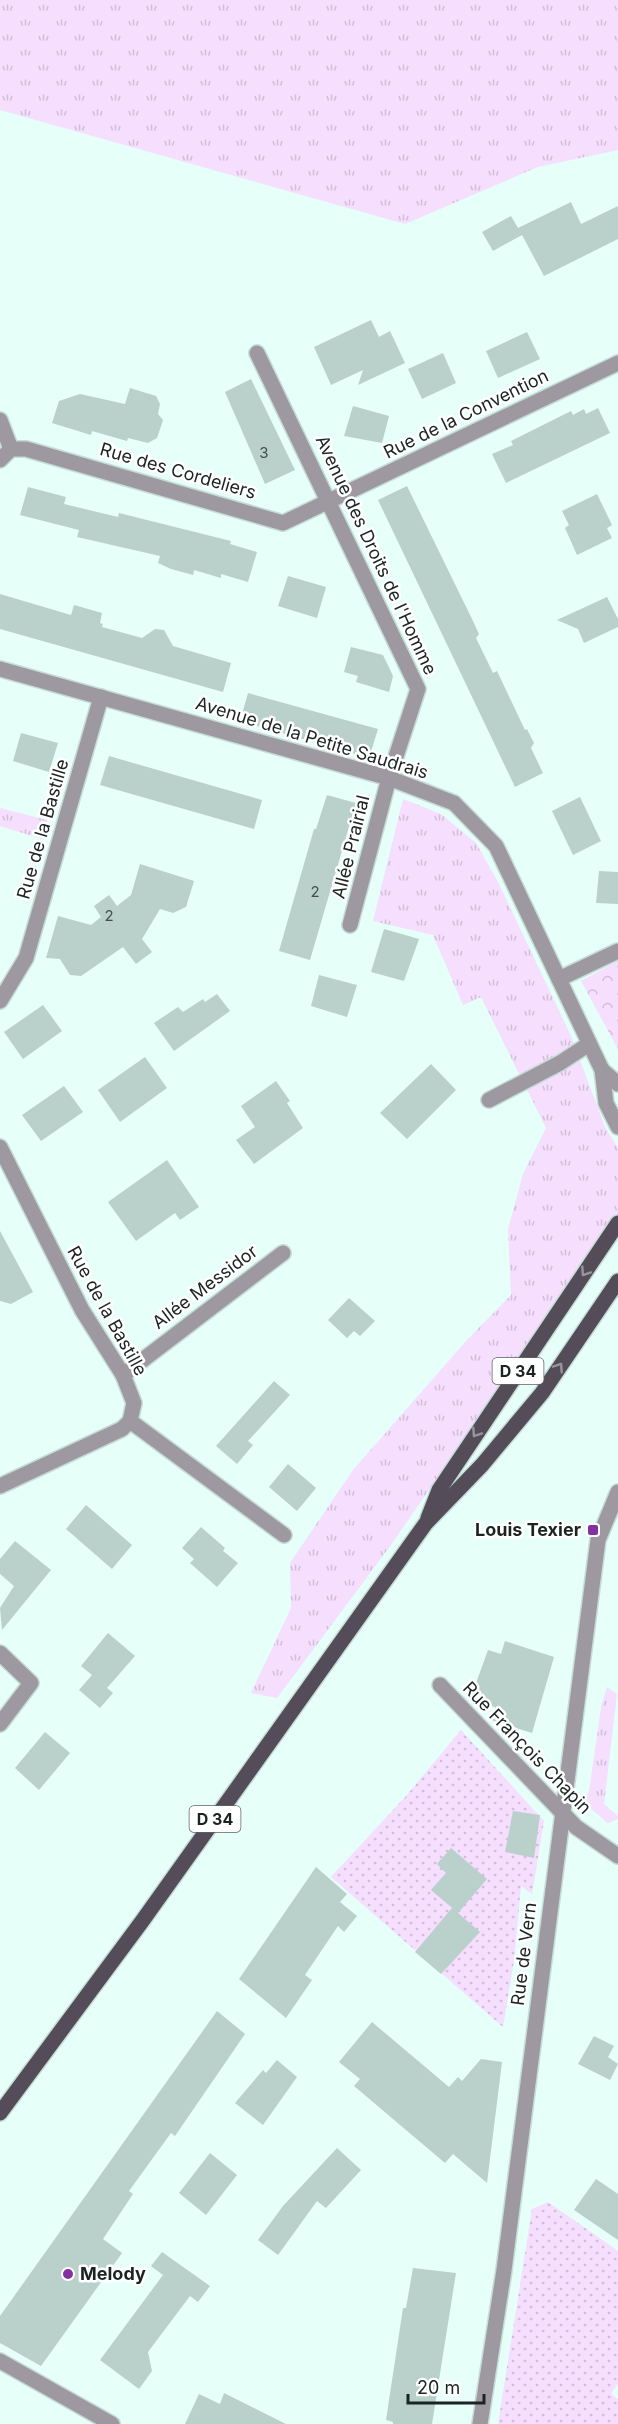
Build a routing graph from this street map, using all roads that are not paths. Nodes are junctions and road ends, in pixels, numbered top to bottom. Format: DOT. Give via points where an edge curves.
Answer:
graph roads {
  1 [pos="257,353"];
  2 [pos="618,363"];
  3 [pos="0,420"];
  4 [pos="11,449"];
  5 [pos="0,460"];
  6 [pos="330,501"];
  7 [pos="0,669"];
  8 [pos="101,697"];
  9 [pos="389,778"];
  10 [pos="350,925"];
  11 [pos="618,951"];
  12 [pos="559,979"];
  13 [pos="0,1001"];
  14 [pos="589,1044"];
  15 [pos="602,1070"];
  16 [pos="618,1084"];
  17 [pos="489,1100"];
  18 [pos="618,1127"];
  19 [pos="0,1147"];
  20 [pos="618,1223"];
  21 [pos="283,1253"];
  22 [pos="618,1281"];
  23 [pos="123,1375"];
  24 [pos="130,1420"];
  25 [pos="0,1486"];
  26 [pos="618,1492"];
  27 [pos="426,1523"];
  28 [pos="284,1534"];
  29 [pos="0,1653"];
  30 [pos="440,1685"];
  31 [pos="0,1724"];
  32 [pos="562,1812"];
  33 [pos="618,1856"];
  34 [pos="0,2113"];
  35 [pos="0,2361"];
  36 [pos="112,2424"];
  37 [pos="480,2424"];
  1 -- 6 [label="street, Avenue des Droits de l'Homme"];
  2 -- 6 [label="street, Rue de la Convention"];
  3 -- 4 [label="street"];
  4 -- 5 [label="street"];
  4 -- 6 [label="street, Rue des Cordeliers" via="38,452 283,523"];
  6 -- 9 [label="street, Avenue des Droits de l'Homme" via="418,688"];
  7 -- 8 [label="street, Avenue de la Petite Saudrais"];
  8 -- 9 [label="street, Avenue de la Petite Saudrais"];
  8 -- 13 [label="street, Rue de la Bastille" via="26,958"];
  9 -- 10 [label="street, Allée Prairial"];
  9 -- 12 [label="street, Avenue de la Petite Saudrais" via="453,803 496,846"];
  11 -- 12 [label="street"];
  12 -- 14 [label="street, Avenue de la Petite Saudrais"];
  14 -- 15 [label="street, Avenue de la Petite Saudrais"];
  14 -- 17 [label="street"];
  15 -- 16 [label="street, Avenue de la Petite Saudrais"];
  15 -- 18 [label="street, Avenue de la Petite Saudrais" via="606,1103"];
  19 -- 23 [label="street, Rue de la Bastille" via="82,1310"];
  20 -- 27 [label="main road, D 34, one-way" via="438,1490"];
  21 -- 23 [label="street, Allée Messidor"];
  27 -- 22 [label="main road, D 34, one-way" via="482,1465 542,1393"];
  23 -- 24 [label="street, Rue de la Bastille" via="134,1403"];
  24 -- 25 [label="street" via="122,1429"];
  24 -- 28 [label="street"];
  26 -- 32 [label="street, Rue de Vern" via="598,1540"];
  27 -- 34 [label="main road, D 34"];
  29 -- 31 [label="street" via="31,1683"];
  30 -- 32 [label="street, Rue François Chapin"];
  32 -- 33 [label="street, Rue François Chapin" via="576,1827"];
  32 -- 37 [label="street, Rue de Vern"];
  35 -- 36 [label="street"];
}
